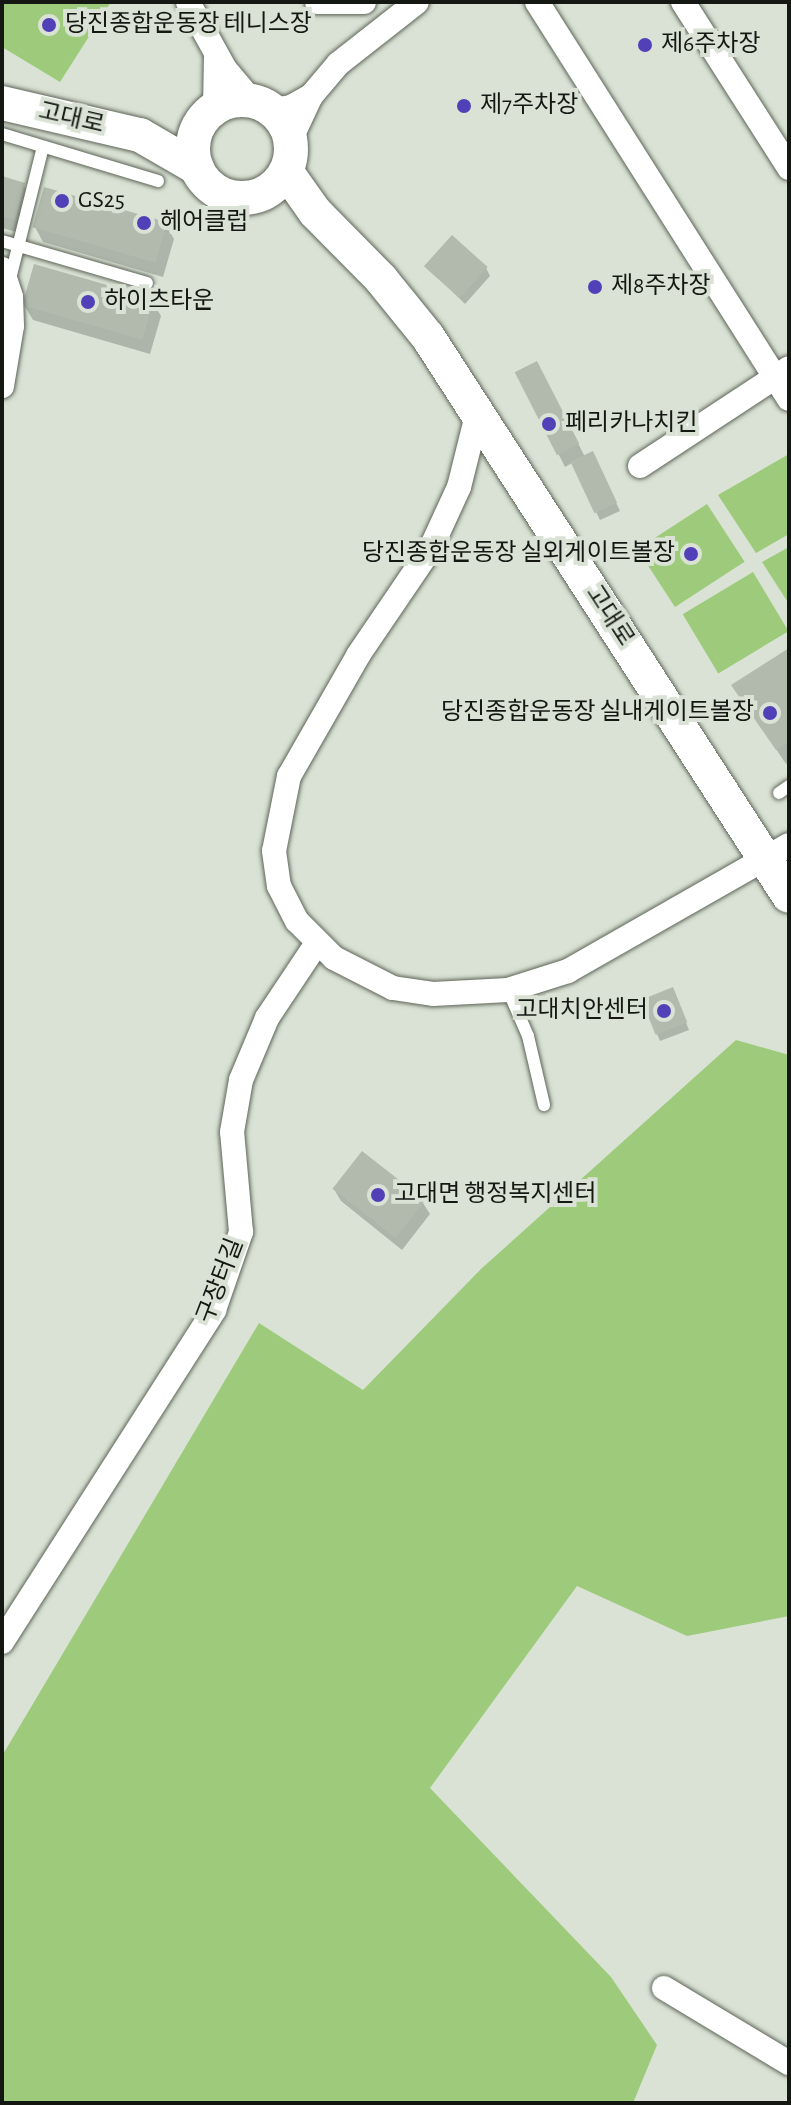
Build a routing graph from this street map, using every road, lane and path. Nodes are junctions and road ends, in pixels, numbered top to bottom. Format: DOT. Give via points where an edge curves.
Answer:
graph roads {
  1 [pos="188,2"];
  2 [pos="317,2"];
  3 [pos="364,2"];
  4 [pos="417,2"];
  5 [pos="537,2"];
  6 [pos="683,2"];
  7 [pos="214,48"];
  8 [pos="311,96"];
  9 [pos="2,103"];
  10 [pos="262,106"];
  11 [pos="207,116"];
  12 [pos="2,134"];
  13 [pos="140,135"];
  14 [pos="43,147"];
  15 [pos="288,156"];
  16 [pos="197,168"];
  17 [pos="789,168"];
  18 [pos="158,181"];
  19 [pos="249,198"];
  20 [pos="331,231"];
  21 [pos="2,241"];
  22 [pos="18,245"];
  23 [pos="5,277"];
  24 [pos="147,283"];
  25 [pos="782,372"];
  26 [pos="2,386"];
  27 [pos="789,399"];
  28 [pos="478,411"];
  29 [pos="640,466"];
  30 [pos="777,852"];
  31 [pos="789,896"];
  32 [pos="317,943"];
  33 [pos="508,990"];
  34 [pos="544,1105"];
  35 [pos="2,1642"];
  36 [pos="664,1988"];
  37 [pos="789,2063"];
  1 -- 7 [label="street"];
  2 -- 3 [label="street"];
  4 -- 8 [label="street" via="356,44"];
  5 -- 25 [label="street"];
  6 -- 17 [label="street"];
  7 -- 10 [label="street"];
  7 -- 11 [label="street" via="219,81"];
  8 -- 10 [label="street"];
  8 -- 15 [label="street"];
  9 -- 13 [label="street, 고대로"];
  10 -- 11 [label="street"];
  10 -- 15 [label="street"];
  11 -- 13 [label="street" via="174,134"];
  11 -- 16 [label="street" via="193,146"];
  12 -- 14 [label="lane"];
  13 -- 16 [label="street"];
  14 -- 18 [label="lane"];
  14 -- 22 [label="lane"];
  15 -- 19 [label="street" via="271,189"];
  15 -- 20 [label="street, 고대로"];
  16 -- 19 [label="street" via="215,190"];
  19 -- 20 [label="street"];
  20 -- 28 [label="street, 고대로" via="409,311"];
  21 -- 22 [label="lane"];
  22 -- 23 [label="lane"];
  22 -- 24 [label="lane"];
  23 -- 26 [label="street" via="12,326"];
  25 -- 27 [label="street"];
  25 -- 29 [label="street"];
  28 -- 30 [label="street, 고대로"];
  28 -- 32 [label="street" via="448,516 310,734 282,797 274,851 279,886"];
  30 -- 31 [label="street, 고대로"];
  30 -- 33 [label="street" via="568,971"];
  32 -- 33 [label="street" via="347,966 393,988 433,994"];
  32 -- 35 [label="street, 구장터길" via="267,1018 241,1080 232,1132 241,1232 214,1310"];
  33 -- 34 [label="lane" via="528,1036"];
  36 -- 37 [label="street"];
}
